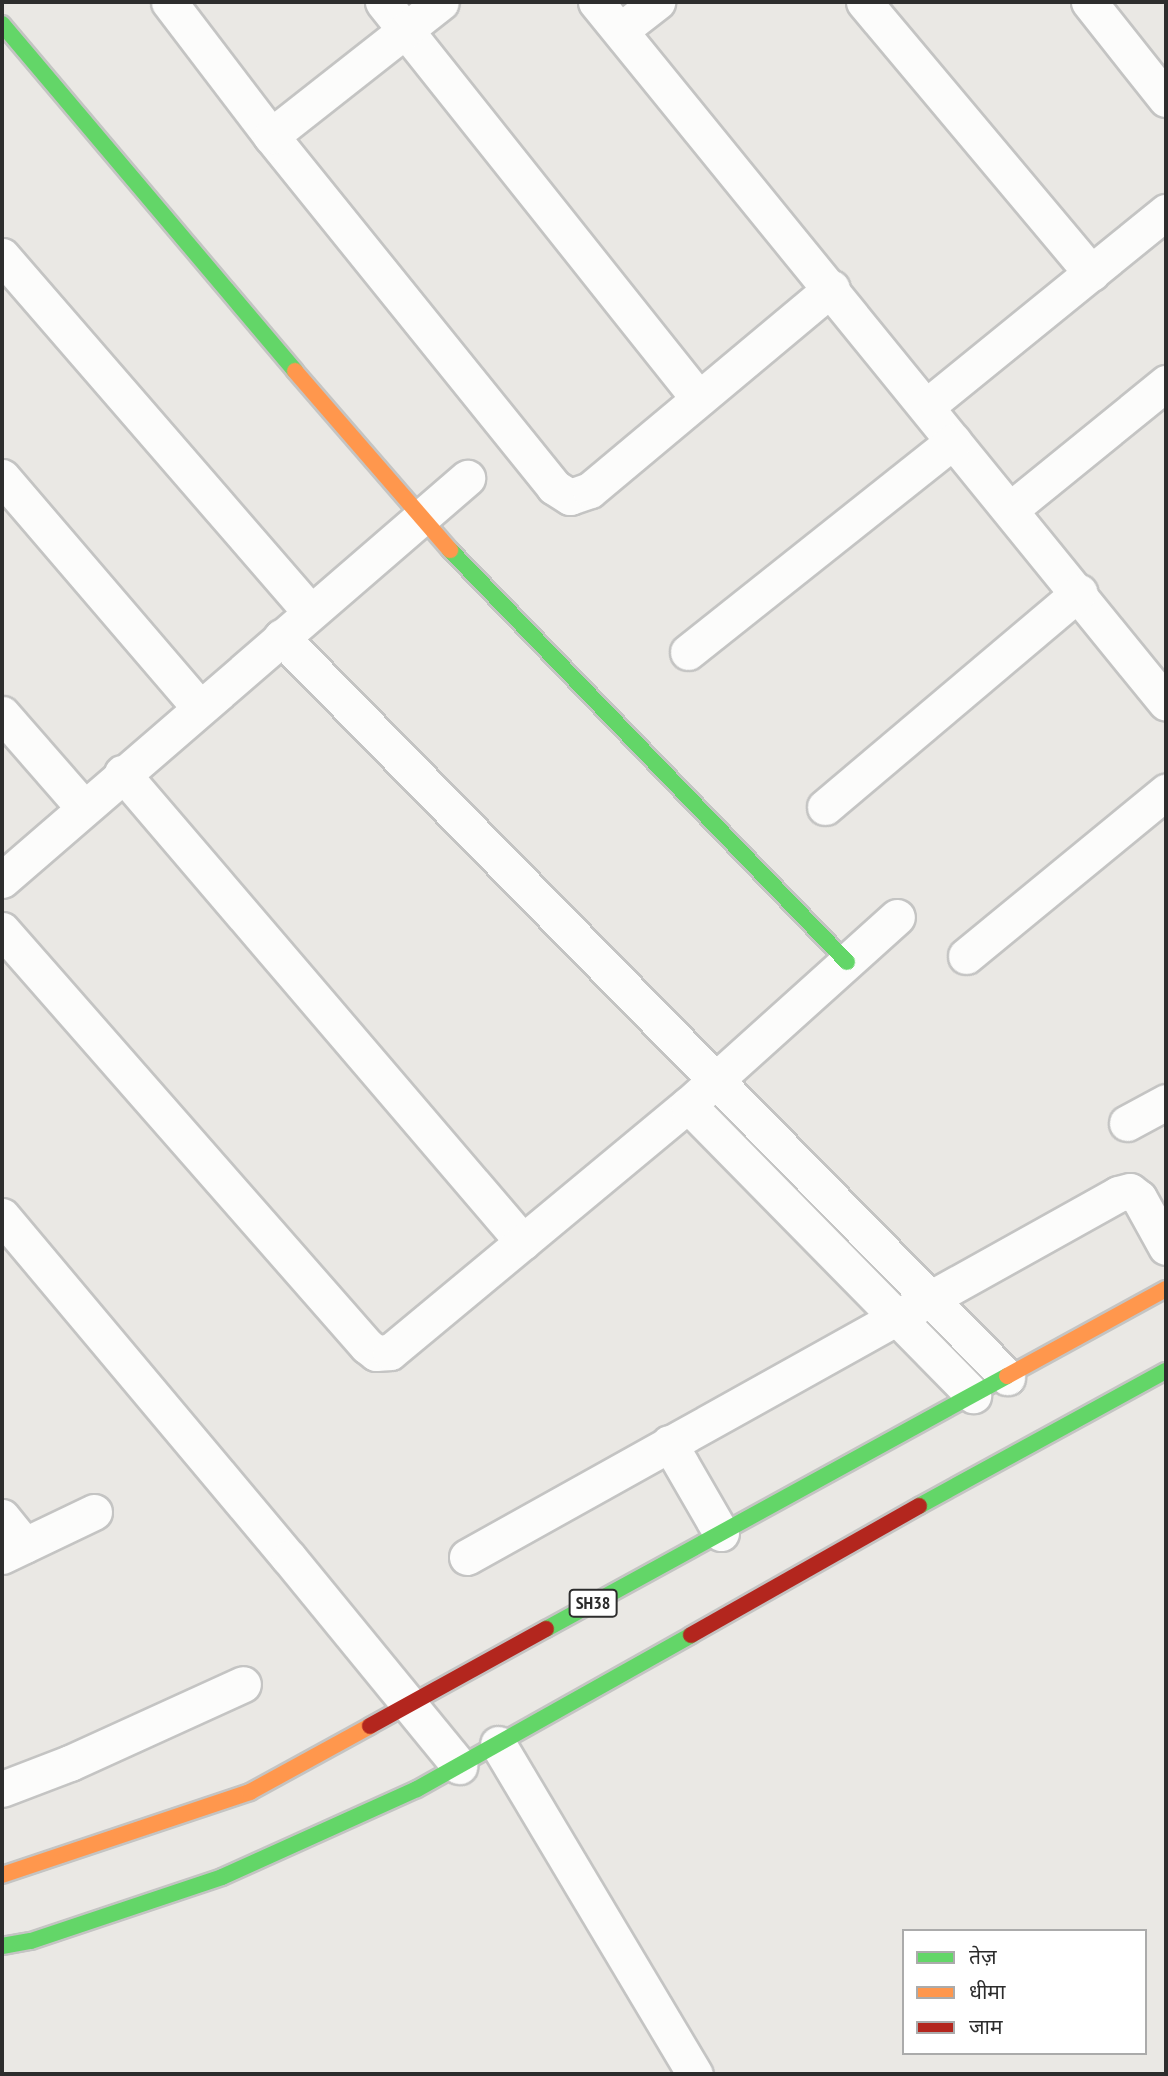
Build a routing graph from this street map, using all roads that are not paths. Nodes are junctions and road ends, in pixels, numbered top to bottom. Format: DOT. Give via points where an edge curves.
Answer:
graph roads {
  1 [pos="169,2"];
  2 [pos="383,2"];
  3 [pos="441,2"];
  4 [pos="596,2"];
  5 [pos="657,2"];
  6 [pos="864,2"];
  7 [pos="1089,2"];
  8 [pos="2,24"];
  9 [pos="406,30"];
  10 [pos="621,30"];
  11 [pos="1166,99"];
  12 [pos="271,136"];
  13 [pos="1166,212"];
  14 [pos="2,256"];
  15 [pos="1091,273"];
  16 [pos="831,288"];
  17 [pos="1166,383"];
  18 [pos="699,399"];
  19 [pos="926,406"];
  20 [pos="953,441"];
  21 [pos="2,477"];
  22 [pos="467,478"];
  23 [pos="1011,509"];
  24 [pos="419,518"];
  25 [pos="1079,592"];
  26 [pos="310,612"];
  27 [pos="281,637"];
  28 [pos="688,652"];
  29 [pos="1166,703"];
  30 [pos="199,707"];
  31 [pos="2,714"];
  32 [pos="122,773"];
  33 [pos="1166,792"];
  34 [pos="83,807"];
  35 [pos="825,807"];
  36 [pos="2,880"];
  37 [pos="897,917"];
  38 [pos="2,930"];
  39 [pos="966,957"];
  40 [pos="847,962"];
  41 [pos="714,1082"];
  42 [pos="1166,1102"];
  43 [pos="688,1105"];
  44 [pos="1127,1123"];
  45 [pos="823,1191"];
  46 [pos="797,1215"];
  47 [pos="2,1216"];
  48 [pos="523,1242"];
  49 [pos="1166,1247"];
  50 [pos="1166,1289"];
  51 [pos="928,1297"];
  52 [pos="895,1316"];
  53 [pos="1166,1371"];
  54 [pos="1007,1377"];
  55 [pos="974,1395"];
  56 [pos="669,1443"];
  57 [pos="94,1512"];
  58 [pos="2,1517"];
  59 [pos="721,1534"];
  60 [pos="13,1551"];
  61 [pos="467,1557"];
  62 [pos="243,1684"];
  63 [pos="410,1704"];
  64 [pos="498,1744"];
  65 [pos="459,1766"];
  66 [pos="2,1789"];
  67 [pos="2,1875"];
  68 [pos="2,1946"];
  69 [pos="695,2074"];
  1 -- 12 [label="street"];
  2 -- 9 [label="street"];
  3 -- 9 [label="street"];
  4 -- 10 [label="street"];
  5 -- 10 [label="street"];
  6 -- 15 [label="street"];
  7 -- 11 [label="street"];
  8 -- 24 [label="main road"];
  9 -- 12 [label="street"];
  9 -- 18 [label="street"];
  10 -- 16 [label="street"];
  12 -- 18 [label="street" via="554,487 570,497 590,490"];
  13 -- 15 [label="street"];
  14 -- 26 [label="street"];
  15 -- 19 [label="street"];
  16 -- 18 [label="street"];
  16 -- 19 [label="street"];
  17 -- 23 [label="street"];
  19 -- 20 [label="street"];
  20 -- 23 [label="street"];
  20 -- 28 [label="street"];
  21 -- 30 [label="street"];
  22 -- 24 [label="street"];
  23 -- 25 [label="street"];
  24 -- 26 [label="street"];
  24 -- 40 [label="main road"];
  25 -- 29 [label="street"];
  25 -- 35 [label="street"];
  26 -- 27 [label="street"];
  27 -- 30 [label="street"];
  27 -- 41 [label="street"];
  30 -- 32 [label="street"];
  31 -- 34 [label="street"];
  32 -- 34 [label="street"];
  32 -- 48 [label="street"];
  33 -- 39 [label="street"];
  34 -- 36 [label="street"];
  37 -- 40 [label="street"];
  38 -- 48 [label="street" via="376,1353 390,1352"];
  40 -- 41 [label="street"];
  41 -- 43 [label="street"];
  41 -- 45 [label="street"];
  42 -- 44 [label="street"];
  43 -- 46 [label="street"];
  43 -- 48 [label="street"];
  45 -- 46 [label="street"];
  45 -- 51 [label="street"];
  46 -- 52 [label="street"];
  47 -- 63 [label="street"];
  49 -- 51 [label="street" via="1139,1198 1130,1191"];
  50 -- 54 [label="main road, SH38"];
  51 -- 52 [label="street"];
  51 -- 54 [label="street"];
  52 -- 55 [label="street"];
  52 -- 56 [label="street"];
  53 -- 64 [label="main road"];
  54 -- 55 [label="main road, SH38"];
  55 -- 59 [label="main road, SH38"];
  56 -- 59 [label="street"];
  56 -- 61 [label="street"];
  57 -- 60 [label="street"];
  58 -- 60 [label="street"];
  59 -- 63 [label="main road, SH38"];
  62 -- 66 [label="street"];
  63 -- 65 [label="street"];
  63 -- 67 [label="main road, SH38" via="250,1792"];
  64 -- 65 [label="main road"];
  64 -- 69 [label="street"];
  65 -- 68 [label="main road" via="222,1877 31,1941"];
}
